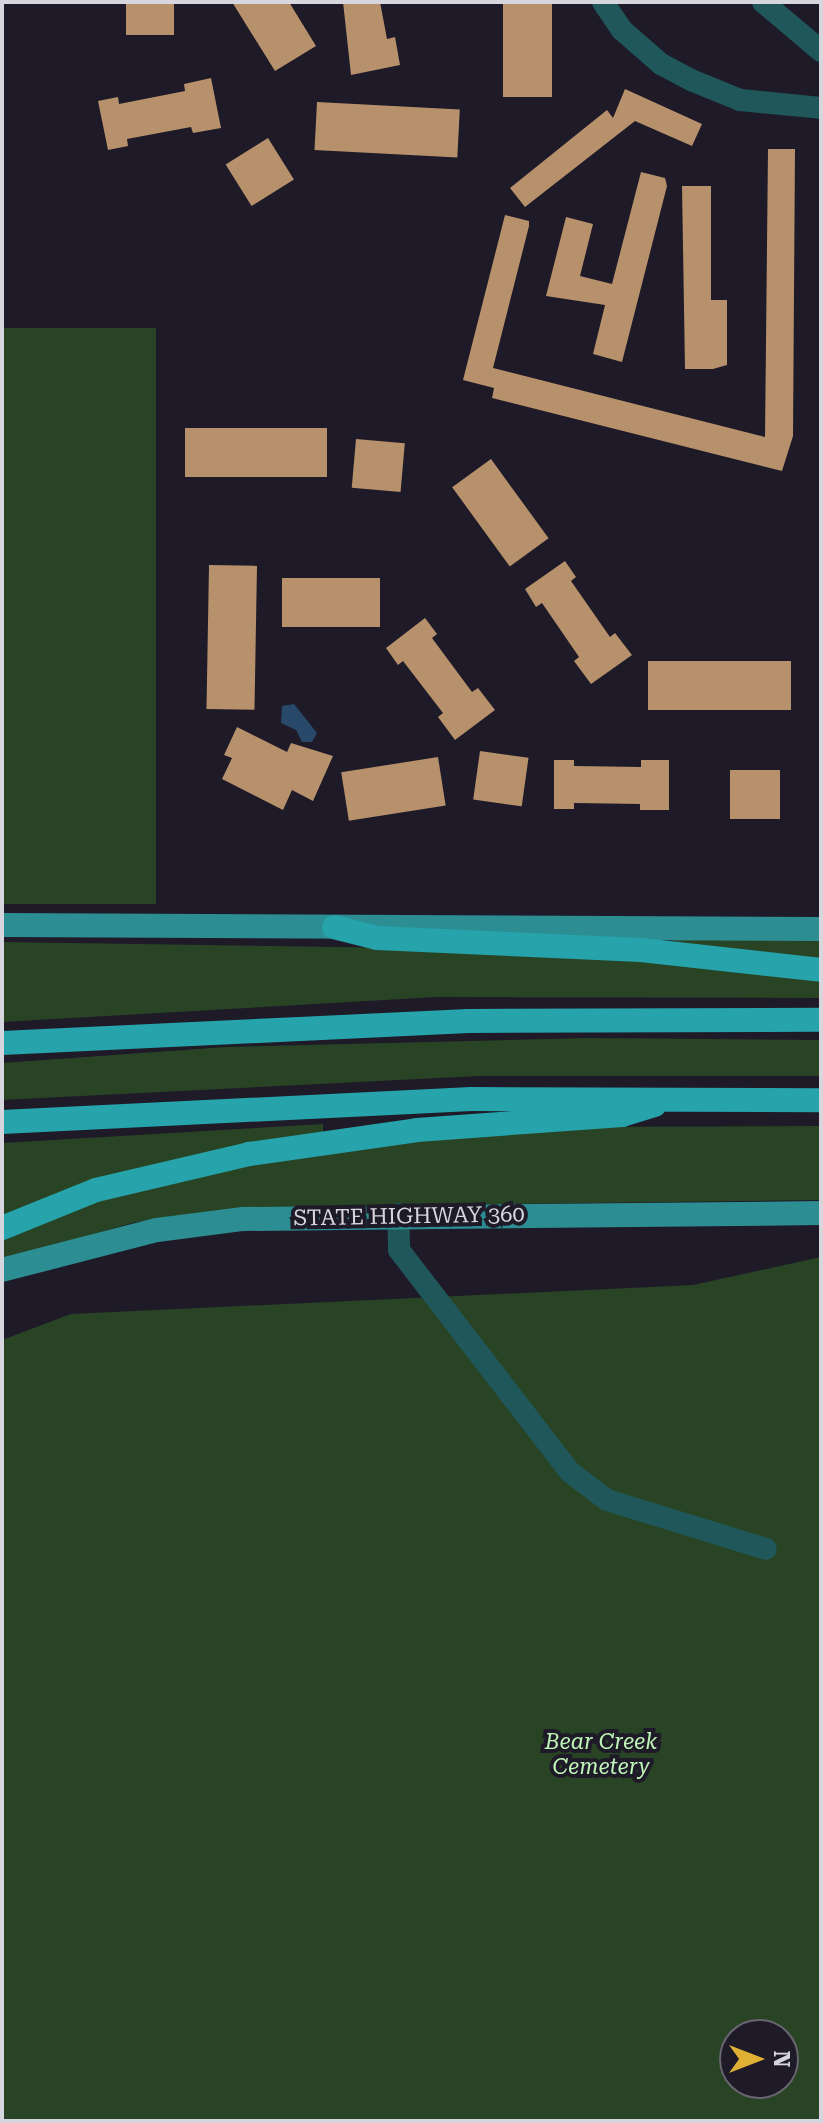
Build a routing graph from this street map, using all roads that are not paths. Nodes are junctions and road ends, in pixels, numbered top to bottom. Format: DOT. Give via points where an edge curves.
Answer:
graph roads {
  1 [pos="603,2"];
  2 [pos="763,2"];
  3 [pos="821,51"];
  4 [pos="821,108"];
  5 [pos="2,925"];
  6 [pos="334,927"];
  7 [pos="821,929"];
  8 [pos="821,970"];
  9 [pos="821,1020"];
  10 [pos="2,1043"];
  11 [pos="676,1098"];
  12 [pos="821,1100"];
  13 [pos="2,1122"];
  14 [pos="821,1213"];
  15 [pos="398,1214"];
  16 [pos="2,1228"];
  17 [pos="2,1270"];
  18 [pos="766,1549"];
  1 -- 4 [label="street" via="661,64 691,80 740,100"];
  2 -- 3 [label="street"];
  5 -- 6 [label="main road"];
  6 -- 7 [label="main road"];
  6 -- 8 [label="highway" via="377,938 641,950"];
  9 -- 10 [label="highway" via="453,1021"];
  11 -- 12 [label="highway"];
  11 -- 13 [label="highway" via="339,1103"];
  11 -- 16 [label="highway" via="622,1115 417,1130 249,1154 96,1190"];
  14 -- 15 [label="main road, STATE HIGHWAY 360"];
  15 -- 17 [label="main road, STATE HIGHWAY 360" via="243,1219 157,1230"];
  15 -- 18 [label="street" via="399,1250 570,1472 607,1500"];
}
